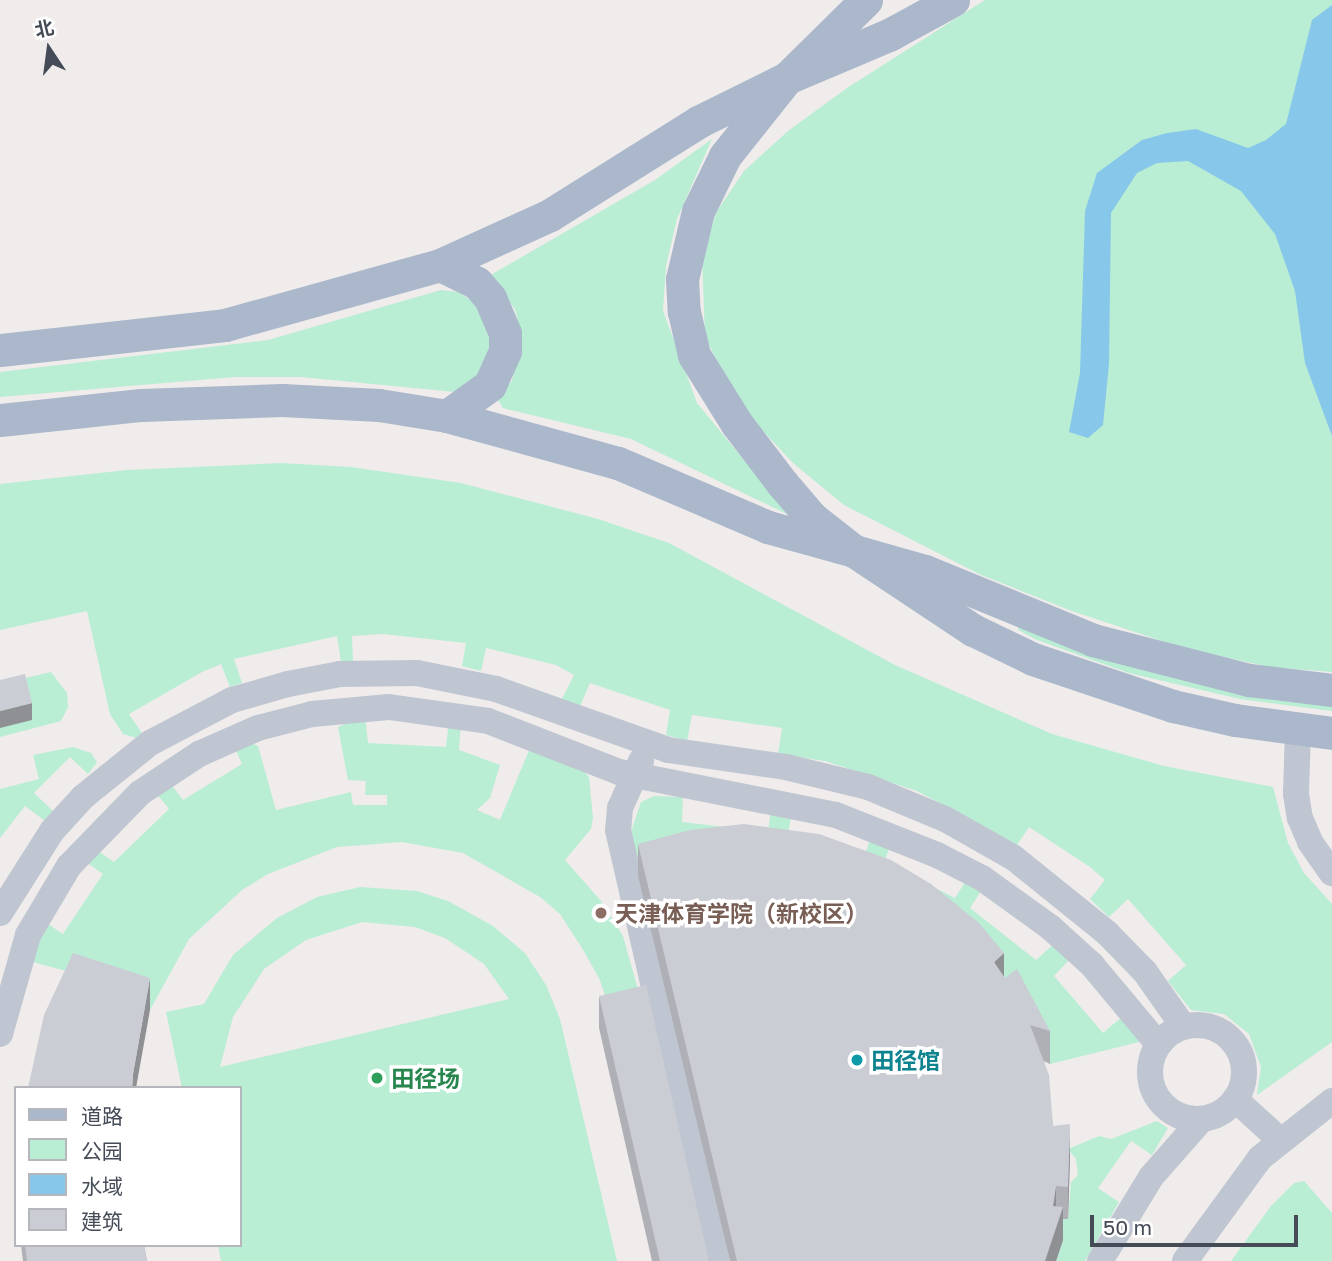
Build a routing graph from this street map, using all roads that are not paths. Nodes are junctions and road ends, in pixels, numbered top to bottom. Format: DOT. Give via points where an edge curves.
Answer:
graph roads {
  1 [pos="866,0"];
  2 [pos="953,0"];
  3 [pos="787,78"];
  4 [pos="440,265"];
  5 [pos="0,350"];
  6 [pos="447,416"];
  7 [pos="0,420"];
  8 [pos="854,551"];
  9 [pos="1332,690"];
  10 [pos="1298,730"];
  11 [pos="1332,733"];
  12 [pos="646,744"];
  13 [pos="637,776"];
  14 [pos="1332,873"];
  15 [pos="0,913"];
  16 [pos="1183,1026"];
  17 [pos="0,1034"];
  18 [pos="1158,1044"];
  19 [pos="1235,1100"];
  20 [pos="1332,1101"];
  21 [pos="1202,1119"];
  22 [pos="1281,1140"];
  23 [pos="717,1261"];
  24 [pos="1100,1261"];
  25 [pos="1185,1261"];
  1 -- 3 [label="main road"];
  2 -- 3 [label="main road" via="891,34"];
  3 -- 4 [label="main road" via="698,122 550,215"];
  3 -- 8 [label="main road" via="725,156 710,183 682,279 684,312 694,355 737,424 812,518"];
  4 -- 5 [label="main road" via="225,324"];
  4 -- 6 [label="main road" via="477,283 490,298 505,333 505,351 490,385"];
  6 -- 7 [label="main road" via="379,405 282,400 141,405"];
  6 -- 8 [label="main road" via="618,463 768,527"];
  8 -- 9 [label="main road" via="925,571 1093,640 1249,680"];
  8 -- 10 [label="main road" via="942,612 1033,659 1173,706"];
  10 -- 11 [label="main road"];
  10 -- 14 [label="lane" via="1300,818"];
  12 -- 13 [label="lane"];
  12 -- 15 [label="lane" via="546,705 442,675 340,674 288,684 232,700 192,719 116,767 52,831"];
  12 -- 16 [label="lane" via="845,781 968,830 1024,865 1108,933 1145,972"];
  13 -- 17 [label="lane" via="597,765 515,730 438,711 338,710 285,720 229,739 140,793 69,866 28,935"];
  13 -- 18 [label="lane" via="835,815 953,862 1018,902 1078,952"];
  13 -- 23 [label="lane" via="620,808 618,830"];
  16 -- 18 [label="lane"];
  16 -- 19 [label="lane" via="1214,1028 1238,1048 1244,1079"];
  18 -- 21 [label="lane" via="1150,1073 1152,1089 1172,1112"];
  19 -- 21 [label="lane" via="1216,1115"];
  19 -- 22 [label="lane"];
  20 -- 22 [label="lane"];
  21 -- 24 [label="lane" via="1151,1177"];
  22 -- 25 [label="lane" via="1239,1184"];
}
